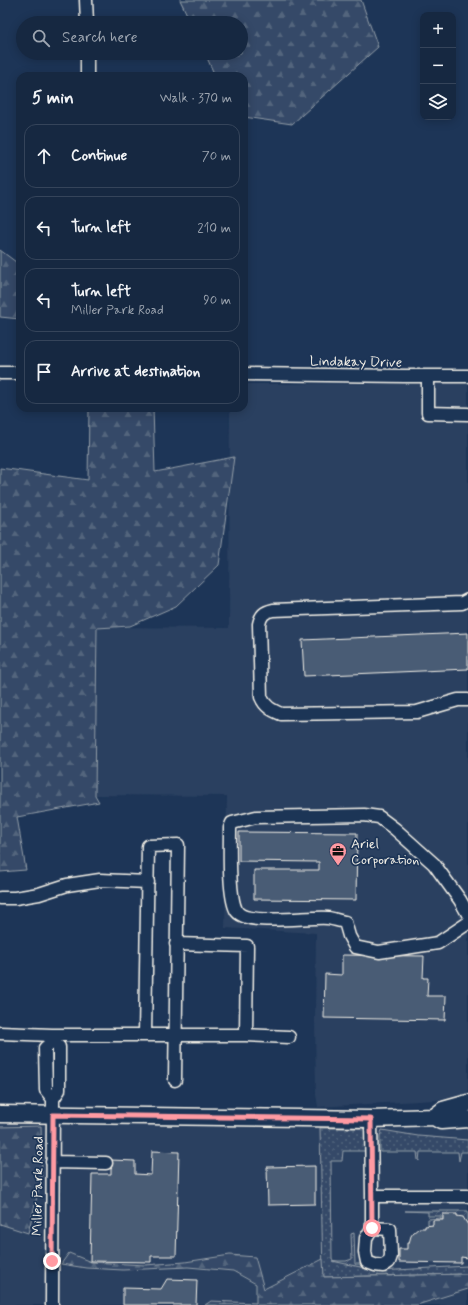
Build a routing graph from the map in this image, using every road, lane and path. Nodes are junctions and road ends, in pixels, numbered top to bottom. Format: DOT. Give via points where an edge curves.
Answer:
graph roads {
  1 [pos="86,0"];
  2 [pos="87,16"];
  3 [pos="87,60"];
  4 [pos="87,72"];
  5 [pos="0,373"];
  6 [pos="16,373"];
  7 [pos="248,374"];
  8 [pos="428,376"];
  9 [pos="468,376"];
  10 [pos="468,414"];
  11 [pos="468,600"];
  12 [pos="468,700"];
  13 [pos="148,882"];
  14 [pos="0,898"];
  15 [pos="468,914"];
  16 [pos="468,923"];
  17 [pos="176,944"];
  18 [pos="0,1033"];
  19 [pos="145,1035"];
  20 [pos="175,1035"];
  21 [pos="246,1035"];
  22 [pos="289,1037"];
  23 [pos="52,1038"];
  24 [pos="175,1080"];
  25 [pos="468,1103"];
  26 [pos="0,1114"];
  27 [pos="53,1115"];
  28 [pos="434,1118"];
  29 [pos="371,1119"];
  30 [pos="467,1120"];
  31 [pos="52,1162"];
  32 [pos="106,1163"];
  33 [pos="372,1196"];
  34 [pos="468,1196"];
  35 [pos="372,1228"];
  36 [pos="52,1305"];
  1 -- 2 [label="street"];
  3 -- 4 [label="street"];
  5 -- 6 [label="street"];
  7 -- 8 [label="street, Lindakay Drive"];
  8 -- 9 [label="street, Lindakay Drive"];
  8 -- 10 [label="street" via="428,413"];
  11 -- 12 [label="street" via="273,610 260,616 259,624 261,697 271,710 282,714 417,712 458,700"];
  13 -- 14 [label="street" via="100,880 39,894"];
  13 -- 17 [label="street" via="148,846 178,845"];
  13 -- 19 [label="street"];
  15 -- 16 [label="street" via="434,864 379,817 256,817 232,823 230,828 233,903 236,912 243,917 263,920 327,918 345,922 355,947 379,952 438,943"];
  17 -- 20 [label="street"];
  17 -- 21 [label="street" via="247,946"];
  18 -- 23 [label="street"];
  19 -- 20 [label="street"];
  19 -- 23 [label="street"];
  20 -- 21 [label="street"];
  20 -- 24 [label="street"];
  21 -- 22 [label="street"];
  23 -- 27 [label="street, Miller Park Road" via="59,1047 59,1090 53,1099"];
  25 -- 28 [label="main road" via="443,1110"];
  26 -- 27 [label="main road"];
  27 -- 29 [label="main road"];
  27 -- 31 [label="street, Miller Park Road"];
  28 -- 29 [label="main road"];
  28 -- 30 [label="main road" via="441,1121"];
  29 -- 33 [label="street"];
  31 -- 32 [label="street"];
  31 -- 36 [label="street, Miller Park Road"];
  33 -- 34 [label="street"];
  33 -- 35 [label="street"];
}
